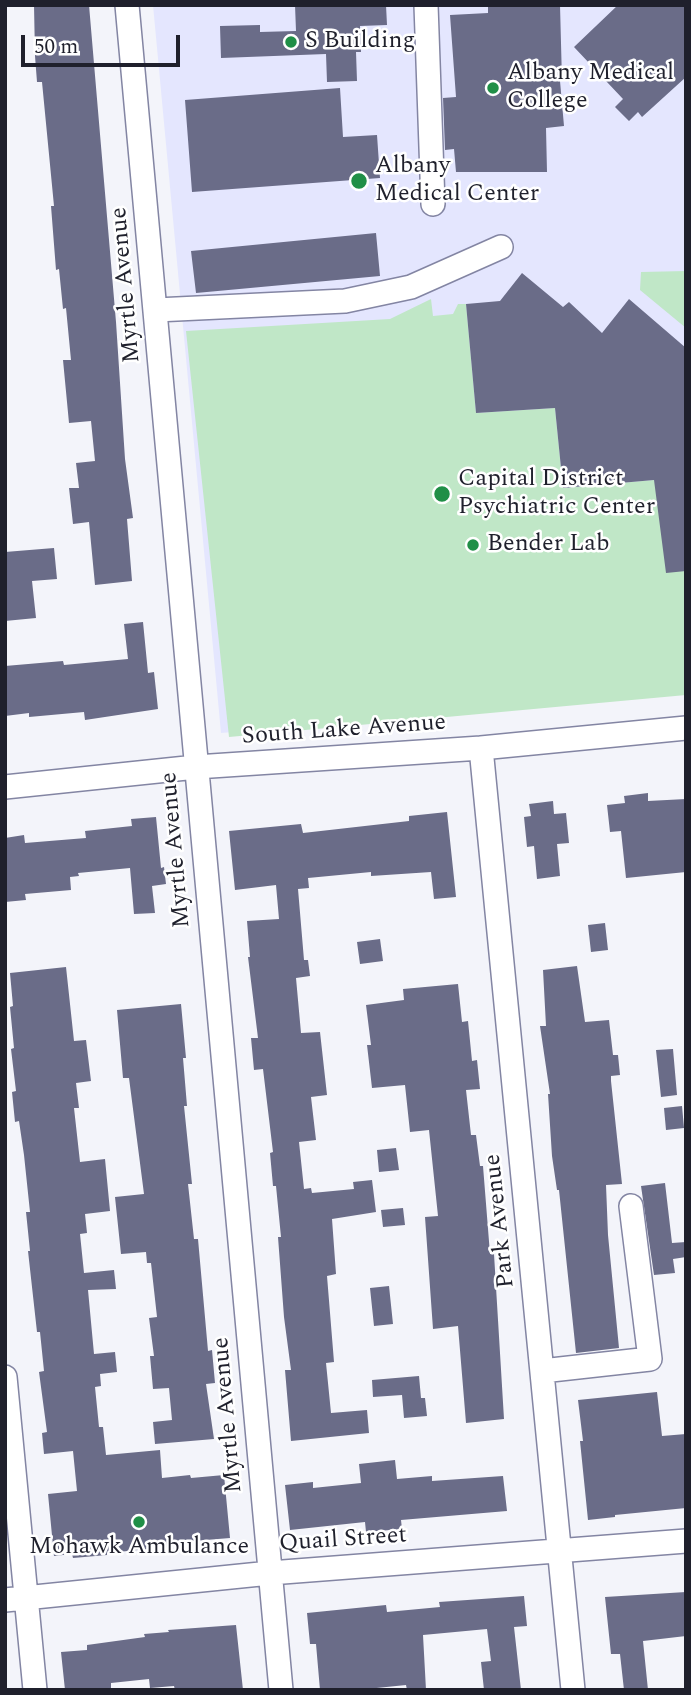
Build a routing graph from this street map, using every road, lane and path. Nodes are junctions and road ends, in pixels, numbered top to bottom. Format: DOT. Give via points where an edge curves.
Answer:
graph roads {
  1 [pos="127,5"];
  2 [pos="426,5"];
  3 [pos="433,204"];
  4 [pos="501,247"];
  5 [pos="156,310"];
  6 [pos="686,727"];
  7 [pos="481,748"];
  8 [pos="195,767"];
  9 [pos="5,787"];
  10 [pos="631,1206"];
  11 [pos="542,1371"];
  12 [pos="5,1377"];
  13 [pos="686,1541"];
  14 [pos="559,1552"];
  15 [pos="270,1573"];
  16 [pos="16,1599"];
  17 [pos="35,1690"];
  18 [pos="281,1690"];
  19 [pos="573,1690"];
  1 -- 5 [label="street, Myrtle Avenue"];
  2 -- 3 [label="street"];
  4 -- 5 [label="street" via="411,287 345,300"];
  5 -- 8 [label="street, Myrtle Avenue"];
  6 -- 7 [label="street, South Lake Avenue"];
  7 -- 8 [label="street, South Lake Avenue"];
  7 -- 11 [label="street, Park Avenue"];
  8 -- 9 [label="street, South Lake Avenue"];
  8 -- 15 [label="street, Myrtle Avenue"];
  10 -- 11 [label="street" via="650,1359"];
  11 -- 14 [label="street, Park Avenue"];
  12 -- 16 [label="street"];
  13 -- 14 [label="street, Quail Street"];
  14 -- 15 [label="street, Quail Street"];
  14 -- 19 [label="street, Park Avenue"];
  15 -- 16 [label="street, Quail Street"];
  15 -- 18 [label="street, Myrtle Avenue"];
  16 -- 17 [label="street"];
}
